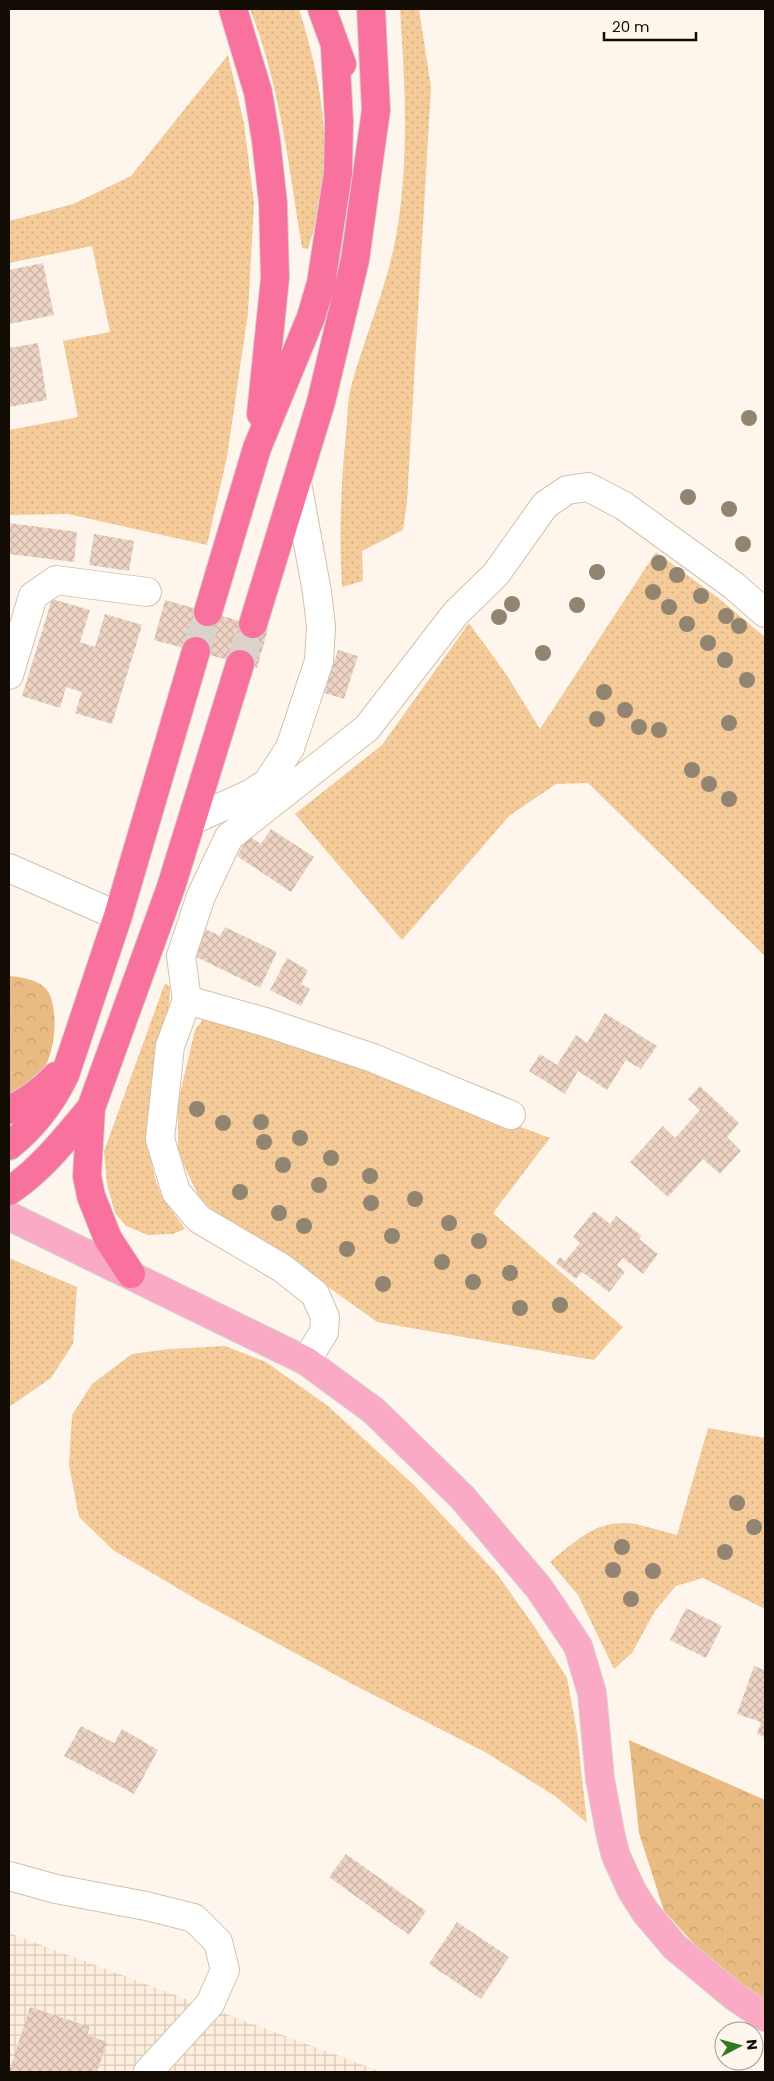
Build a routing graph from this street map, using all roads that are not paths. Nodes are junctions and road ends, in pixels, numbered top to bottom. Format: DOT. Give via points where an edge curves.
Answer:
graph roads {
  1 [pos="233,9"];
  2 [pos="322,9"];
  3 [pos="372,9"];
  4 [pos="336,47"];
  5 [pos="369,154"];
  6 [pos="257,448"];
  7 [pos="297,483"];
  8 [pos="147,592"];
  9 [pos="208,612"];
  10 [pos="765,613"];
  11 [pos="252,624"];
  12 [pos="196,651"];
  13 [pos="240,664"];
  14 [pos="9,675"];
  15 [pos="193,820"];
  16 [pos="9,868"];
  17 [pos="118,916"];
  18 [pos="187,1000"];
  19 [pos="73,1053"];
  20 [pos="91,1108"];
  21 [pos="9,1110"];
  22 [pos="511,1115"];
  23 [pos="9,1146"];
  24 [pos="9,1191"];
  25 [pos="9,1216"];
  26 [pos="131,1274"];
  27 [pos="306,1361"];
  28 [pos="9,1876"];
  29 [pos="765,2017"];
  30 [pos="148,2072"];
  1 -- 6 [label="highway" via="258,92 273,203 276,278"];
  2 -- 4 [label="highway"];
  3 -- 5 [label="highway" via="376,110"];
  4 -- 5 [label="highway" via="359,110"];
  4 -- 6 [label="highway" via="338,173 320,283 311,317"];
  5 -- 7 [label="highway" via="355,260 321,402"];
  6 -- 9 [label="highway"];
  7 -- 11 [label="highway"];
  7 -- 15 [label="street" via="317,592 321,626 319,661 290,748 267,783"];
  8 -- 14 [label="street" via="56,580 33,596"];
  10 -- 18 [label="street" via="733,584 624,506 588,487 567,490 545,505 496,574 456,612 367,728 229,837 201,896 181,956"];
  12 -- 17 [label="highway"];
  13 -- 15 [label="highway"];
  15 -- 20 [label="highway"];
  16 -- 17 [label="street"];
  17 -- 19 [label="highway"];
  18 -- 22 [label="street" via="373,1058"];
  18 -- 27 [label="street" via="170,1046 160,1139 176,1192 199,1219 282,1268 315,1294 325,1316 324,1332"];
  19 -- 21 [label="highway" via="40,1092"];
  19 -- 23 [label="highway" via="55,1096 32,1127"];
  20 -- 24 [label="highway" via="25,1181"];
  20 -- 26 [label="highway" via="87,1168 91,1196 108,1239"];
  25 -- 26 [label="main road"];
  26 -- 27 [label="main road"];
  27 -- 29 [label="main road" via="374,1411 462,1497 539,1588 578,1646 592,1693 600,1779 611,1836 632,1891 658,1929 675,1947 735,1997"];
  28 -- 30 [label="street" via="194,1918 218,1942 225,1970 210,2004"];
}
